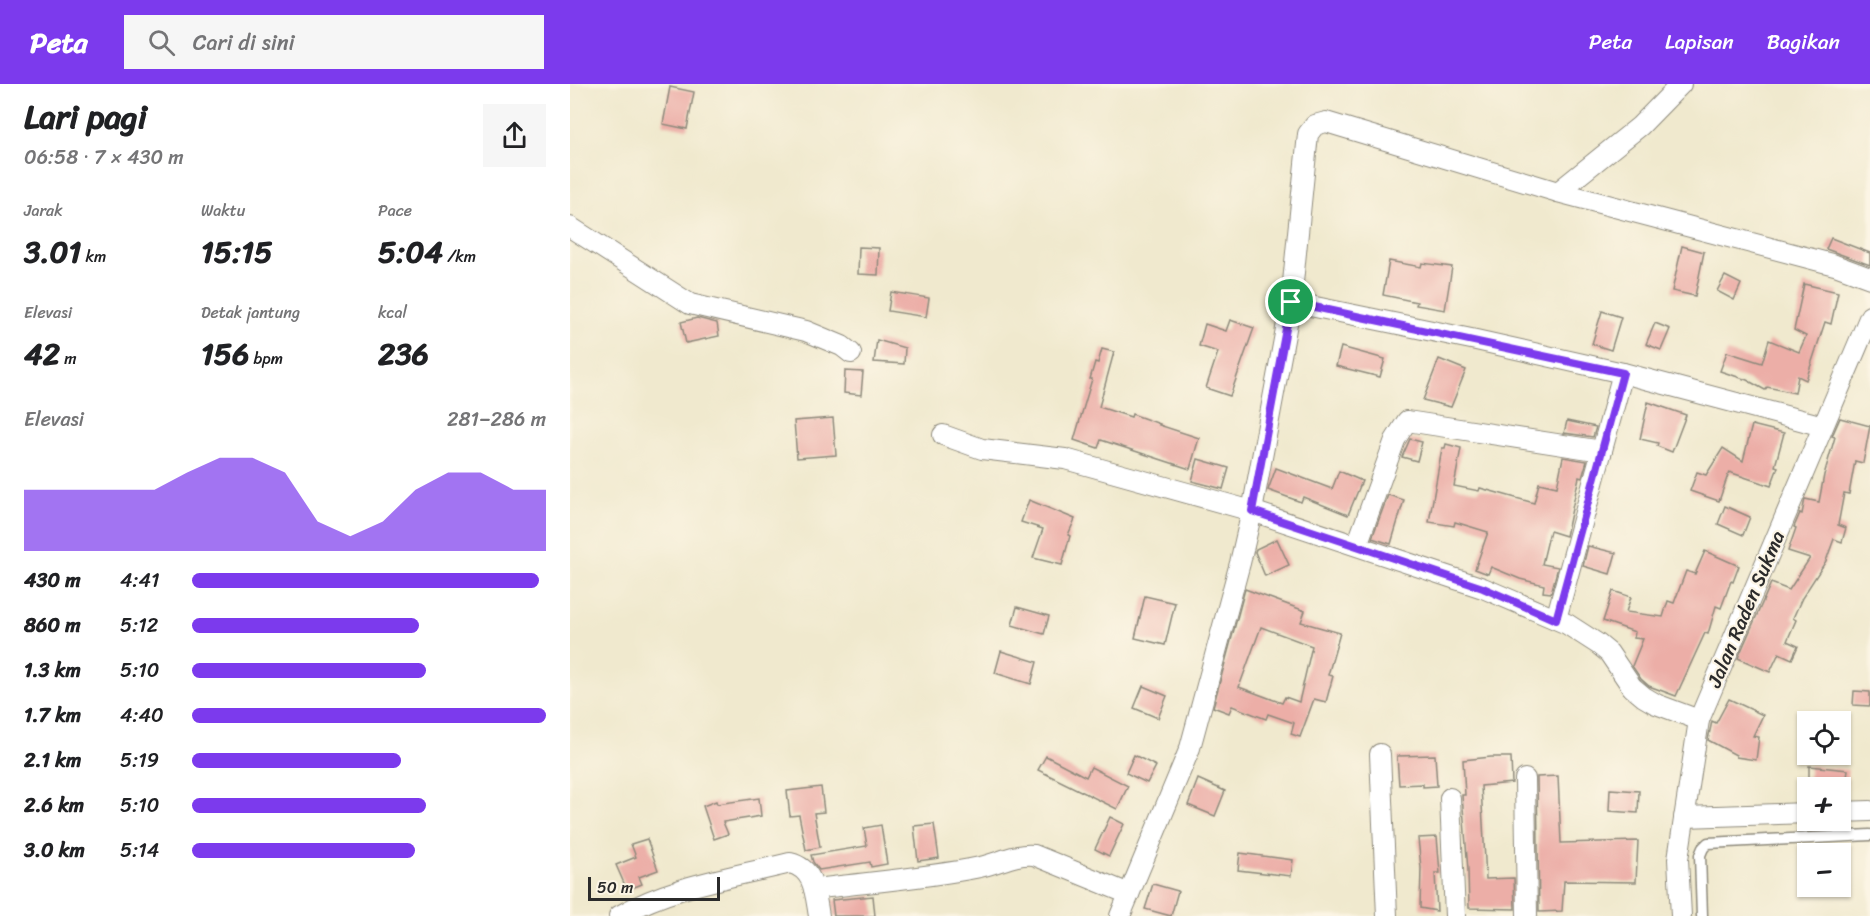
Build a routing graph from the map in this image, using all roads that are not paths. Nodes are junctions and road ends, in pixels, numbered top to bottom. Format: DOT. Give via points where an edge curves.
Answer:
graph roads {
  1 [pos="1681,84"];
  2 [pos="1558,192"];
  3 [pos="570,227"];
  4 [pos="1870,278"];
  5 [pos="1291,302"];
  6 [pos="1870,316"];
  7 [pos="851,353"];
  8 [pos="1623,373"];
  9 [pos="1823,426"];
  10 [pos="943,435"];
  11 [pos="1602,451"];
  12 [pos="1252,511"];
  13 [pos="1357,545"];
  14 [pos="1556,620"];
  15 [pos="1699,720"];
  16 [pos="1380,754"];
  17 [pos="1525,779"];
  18 [pos="1450,798"];
  19 [pos="1869,809"];
  20 [pos="1851,811"];
  21 [pos="1797,813"];
  22 [pos="1684,817"];
  23 [pos="1870,835"];
  24 [pos="814,889"];
  25 [pos="1130,894"];
  26 [pos="621,915"];
  27 [pos="819,916"];
  28 [pos="1120,916"];
  29 [pos="1387,916"];
  30 [pos="1455,916"];
  31 [pos="1527,916"];
  32 [pos="1681,916"];
  33 [pos="1702,916"];
  1 -- 2 [label="street" via="1640,126"];
  2 -- 4 [label="street"];
  2 -- 5 [label="street" via="1326,122 1315,125 1308,134"];
  3 -- 7 [label="street" via="690,304 806,331"];
  5 -- 8 [label="street"];
  5 -- 12 [label="street"];
  6 -- 9 [label="street, Jalan Raden Sukma"];
  8 -- 9 [label="street"];
  8 -- 11 [label="street"];
  9 -- 15 [label="street, Jalan Raden Sukma"];
  10 -- 12 [label="street" via="982,449 1065,459"];
  11 -- 13 [label="street" via="1407,422 1395,440"];
  11 -- 14 [label="street"];
  12 -- 13 [label="street"];
  12 -- 25 [label="street" via="1190,748"];
  13 -- 14 [label="street" via="1483,588"];
  14 -- 15 [label="street" via="1609,653 1632,687 1644,697"];
  15 -- 22 [label="street, Jalan Raden Sukma"];
  16 -- 29 [label="street"];
  17 -- 31 [label="street"];
  18 -- 30 [label="street"];
  19 -- 20 [label="street"];
  21 -- 22 [label="street"];
  22 -- 32 [label="street, Jalan Raden Sukma" via="1678,859"];
  23 -- 33 [label="lane" via="1708,843 1700,855"];
  24 -- 25 [label="street" via="982,866 1022,854 1034,855"];
  24 -- 26 [label="street" via="800,865 790,863 657,898"];
  24 -- 27 [label="street"];
  25 -- 28 [label="street"];
}
